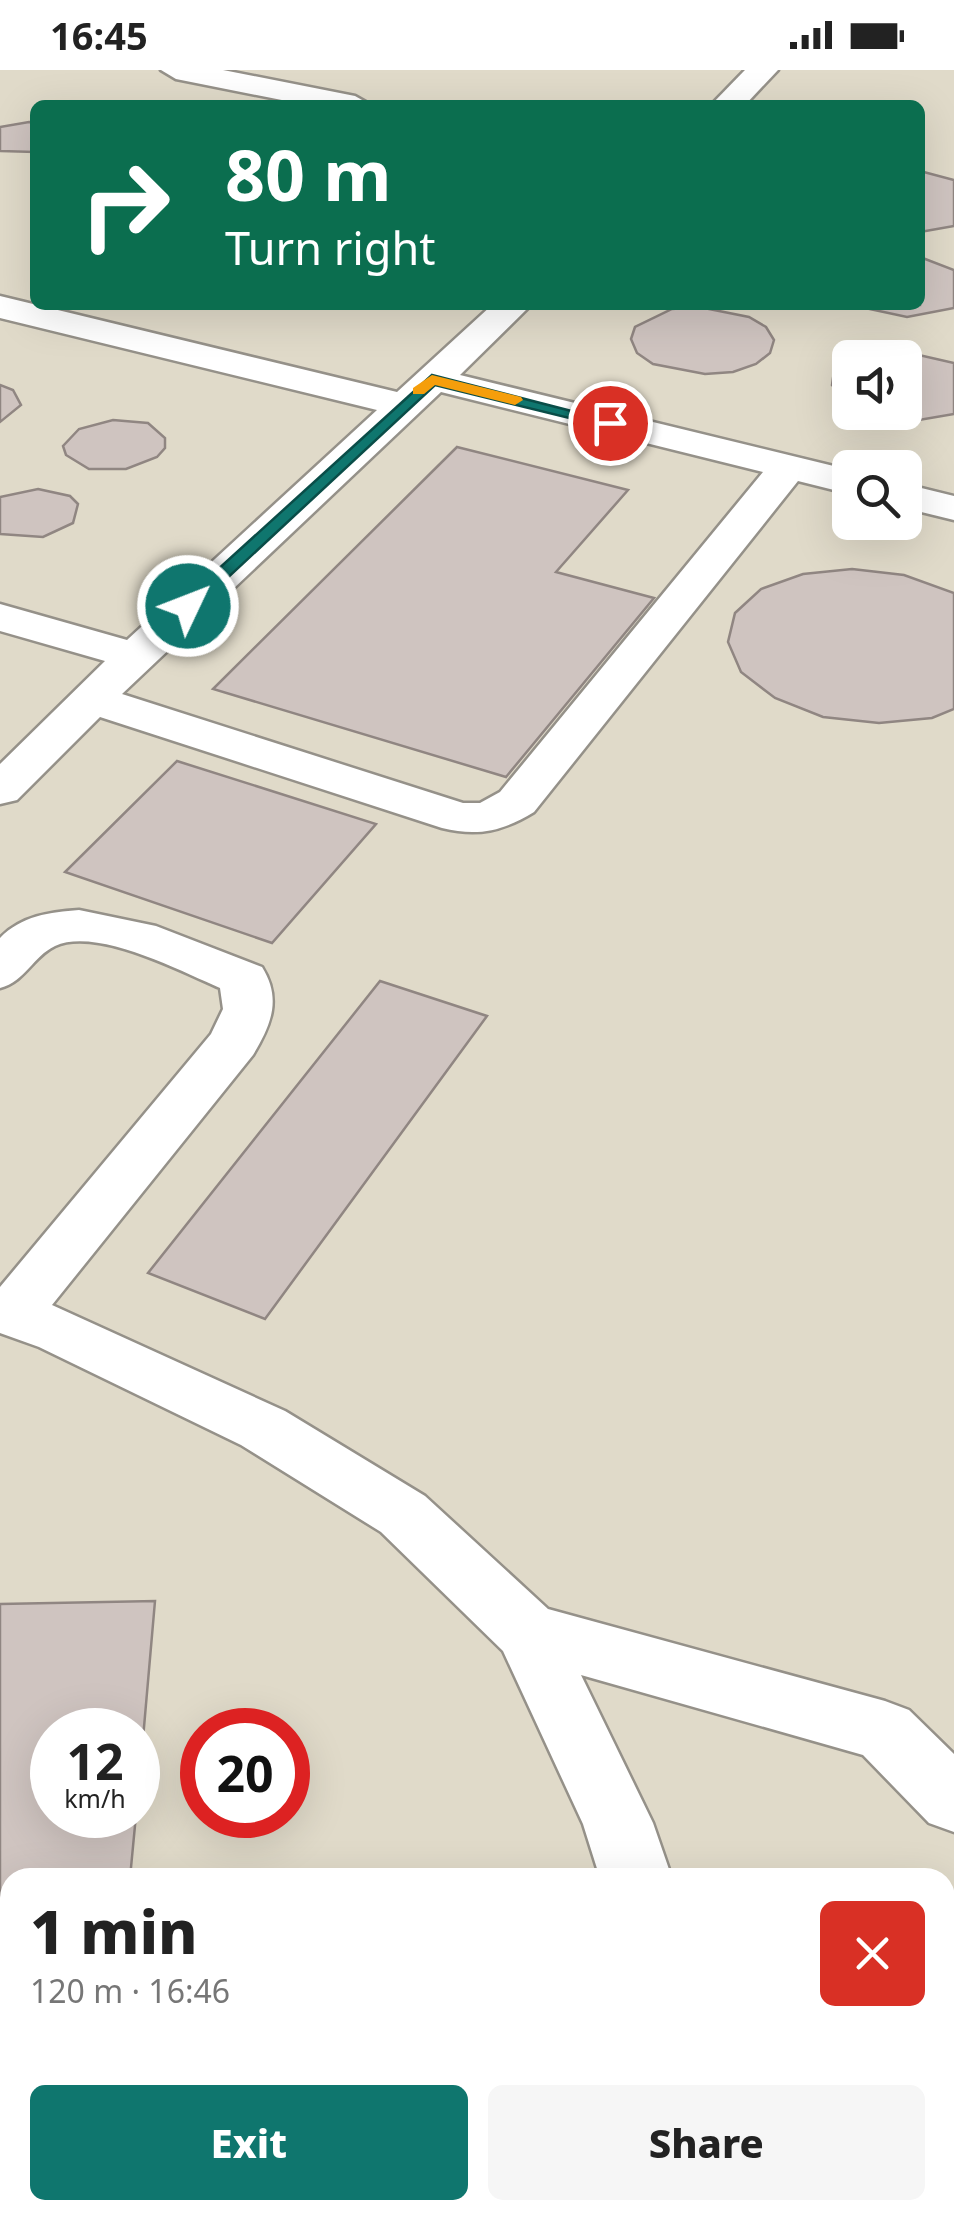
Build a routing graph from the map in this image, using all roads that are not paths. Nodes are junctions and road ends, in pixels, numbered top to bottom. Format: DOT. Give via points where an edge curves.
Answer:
graph roads {
  1 [pos="176,70"];
  2 [pos="763,70"];
  3 [pos="329,100"];
  4 [pos="732,100"];
  5 [pos="0,307"];
  6 [pos="507,310"];
  7 [pos="417,392"];
  8 [pos="788,467"];
  9 [pos="832,478"];
  10 [pos="922,500"];
  11 [pos="954,508"];
  12 [pos="0,617"];
  13 [pos="135,656"];
  14 [pos="94,700"];
  15 [pos="0,790"];
  16 [pos="0,971"];
  17 [pos="18,1324"];
  18 [pos="526,1632"];
  19 [pos="954,1801"];
  20 [pos="633,1868"];
  1 -- 3 [label="lane"];
  2 -- 4 [label="lane"];
  5 -- 7 [label="lane"];
  6 -- 7 [label="lane"];
  7 -- 8 [label="lane"];
  7 -- 13 [label="lane"];
  8 -- 9 [label="lane"];
  8 -- 14 [label="lane" via="517,802 490,818 459,818"];
  10 -- 11 [label="lane"];
  12 -- 13 [label="lane"];
  13 -- 14 [label="lane"];
  14 -- 15 [label="lane"];
  16 -- 17 [label="lane" via="32,936 72,924 164,945 244,979 248,1010 234,1042"];
  17 -- 18 [label="lane" via="263,1428 403,1514"];
  18 -- 19 [label="lane" via="884,1731"];
  18 -- 20 [label="lane" via="618,1823"];
}
